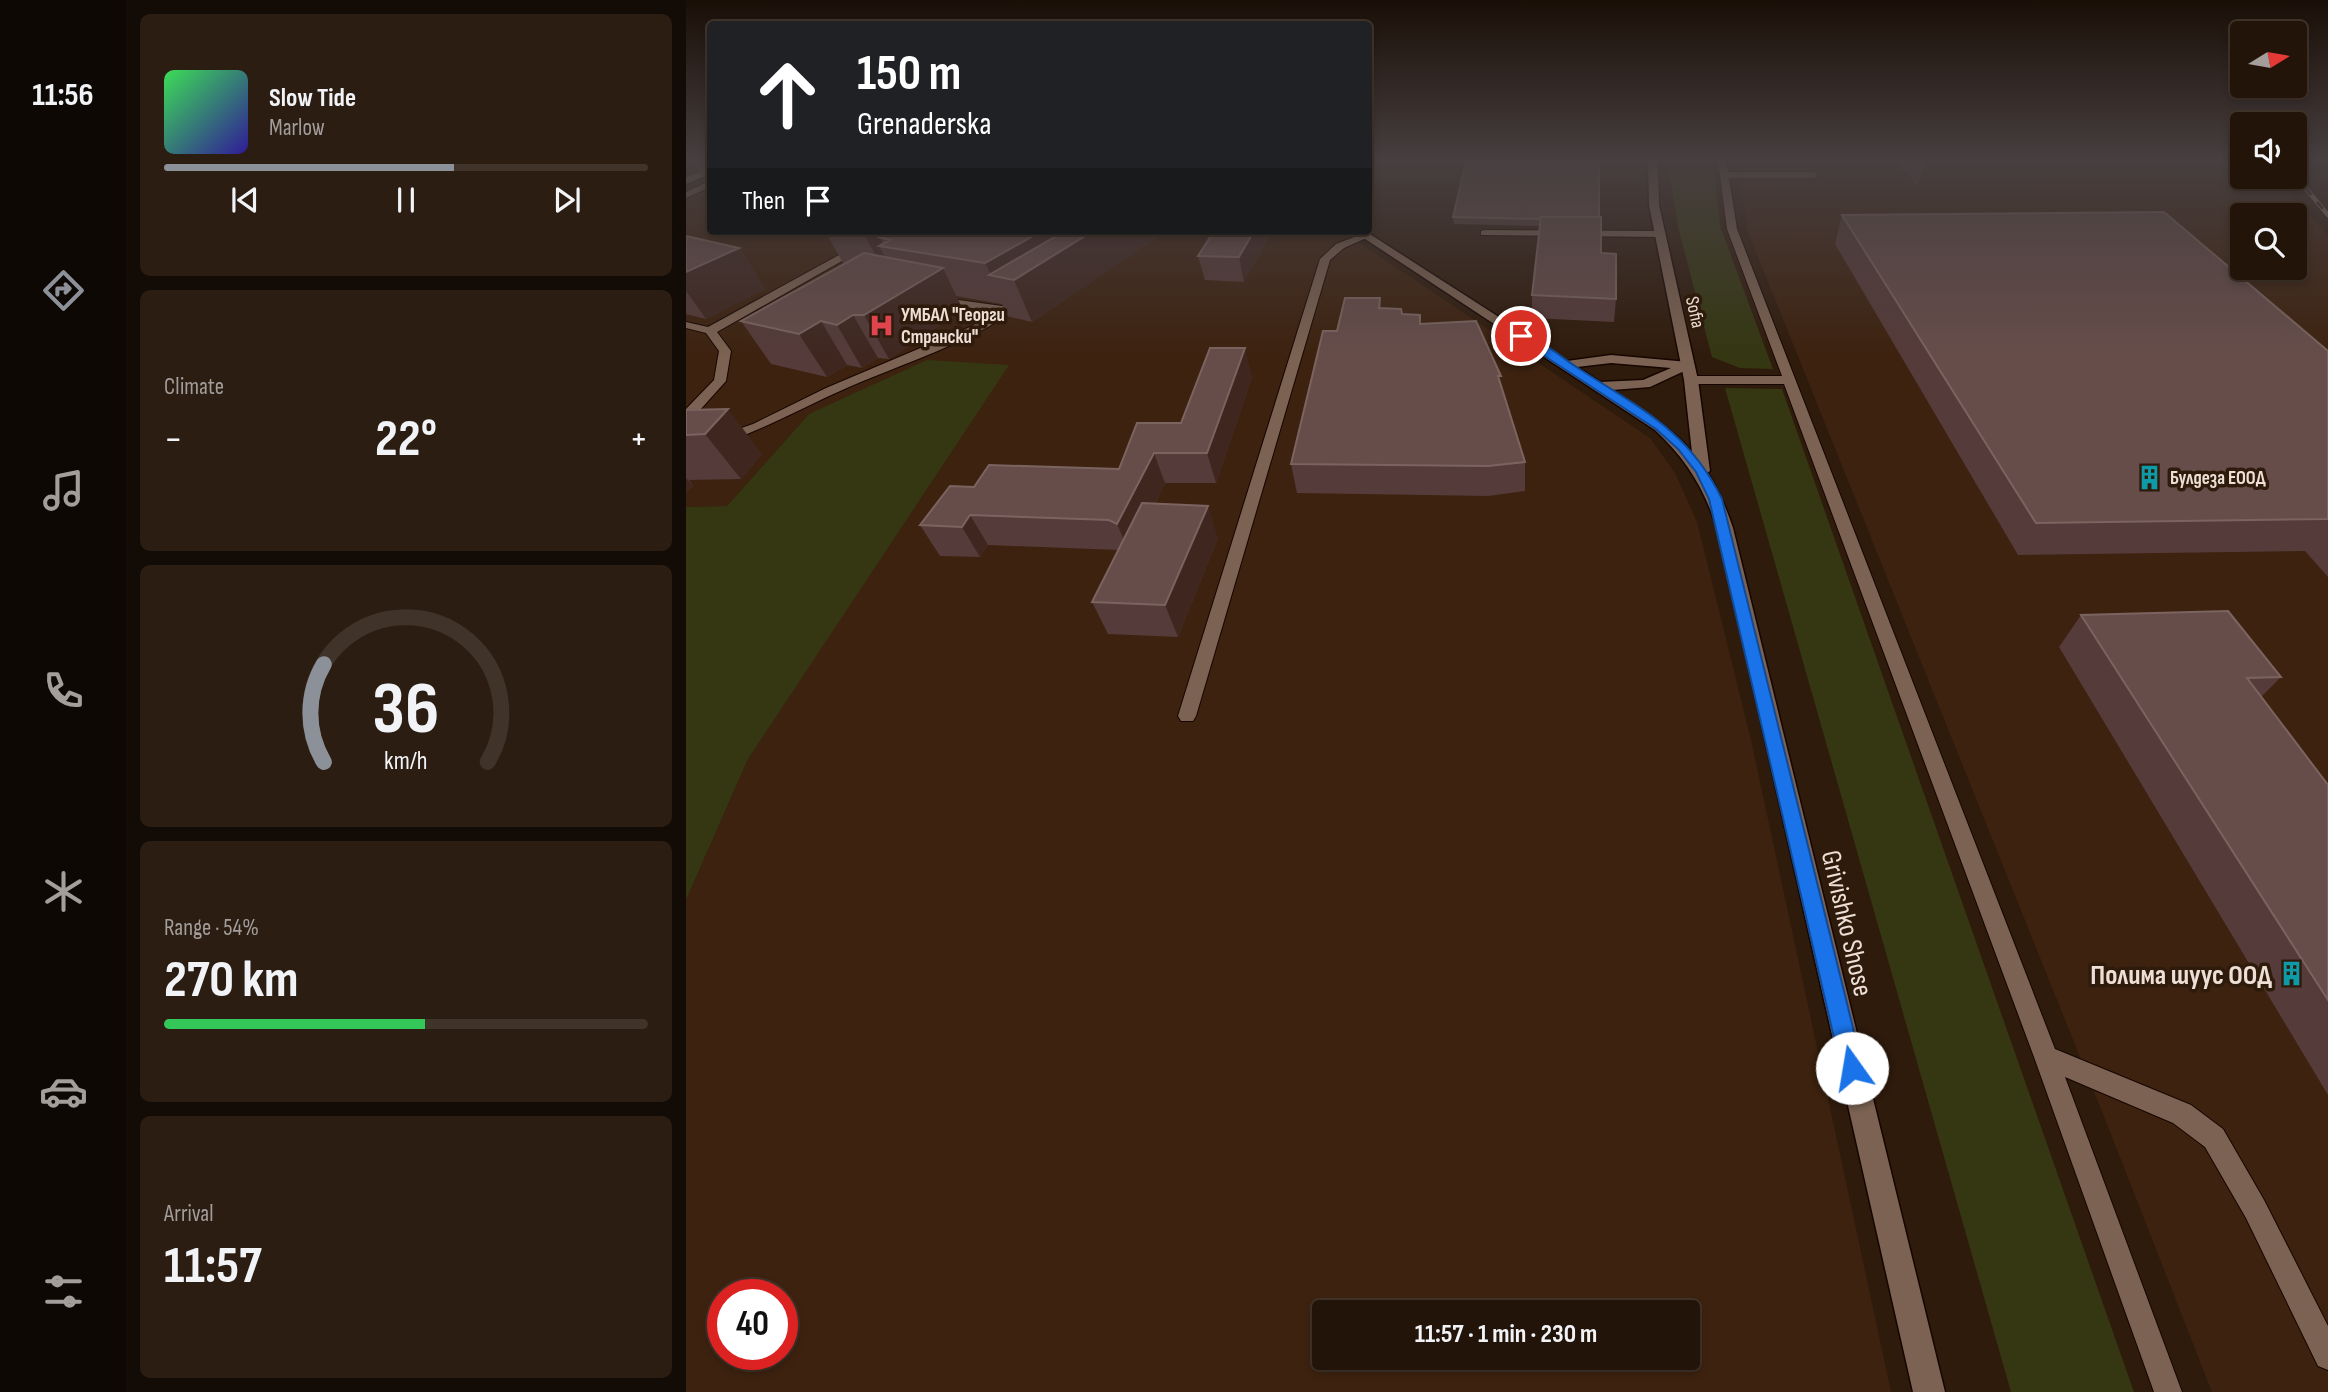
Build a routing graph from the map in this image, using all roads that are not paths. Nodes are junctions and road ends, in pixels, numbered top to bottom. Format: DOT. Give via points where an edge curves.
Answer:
graph roads {
  1 [pos="1659,226"];
  2 [pos="1732,226"];
  3 [pos="1485,233"];
  4 [pos="1661,234"];
  5 [pos="849,235"];
  6 [pos="1360,235"];
  7 [pos="1364,235"];
  8 [pos="919,296"];
  9 [pos="686,325"];
  10 [pos="710,331"];
  11 [pos="1565,365"];
  12 [pos="1689,373"];
  13 [pos="1783,380"];
  14 [pos="1597,386"];
  15 [pos="686,417"];
  16 [pos="686,451"];
  17 [pos="1702,471"];
  18 [pos="1187,716"];
  19 [pos="2046,1057"];
  20 [pos="2328,1356"];
  21 [pos="1928,1392"];
  22 [pos="2168,1392"];
  1 -- 4 [label="street, Sofia"];
  2 -- 13 [label="lane"];
  3 -- 4 [label="lane"];
  4 -- 12 [label="street, Sofia"];
  5 -- 10 [label="lane" via="872,240"];
  6 -- 18 [label="lane" via="1325,259"];
  7 -- 11 [label="street"];
  8 -- 16 [label="lane" via="1011,308 758,427"];
  9 -- 10 [label="lane"];
  10 -- 15 [label="lane" via="725,351 720,381"];
  11 -- 12 [label="street" via="1611,359"];
  11 -- 14 [label="street"];
  12 -- 13 [label="lane" via="1727,380"];
  12 -- 14 [label="street" via="1645,384"];
  12 -- 17 [label="street, Sofia"];
  13 -- 19 [label="lane"];
  14 -- 17 [label="street" via="1660,427"];
  17 -- 21 [label="street, Grivishko Shose" via="1716,499 1728,542"];
  19 -- 20 [label="lane" via="2182,1114 2214,1138"];
  19 -- 22 [label="lane"];
}
